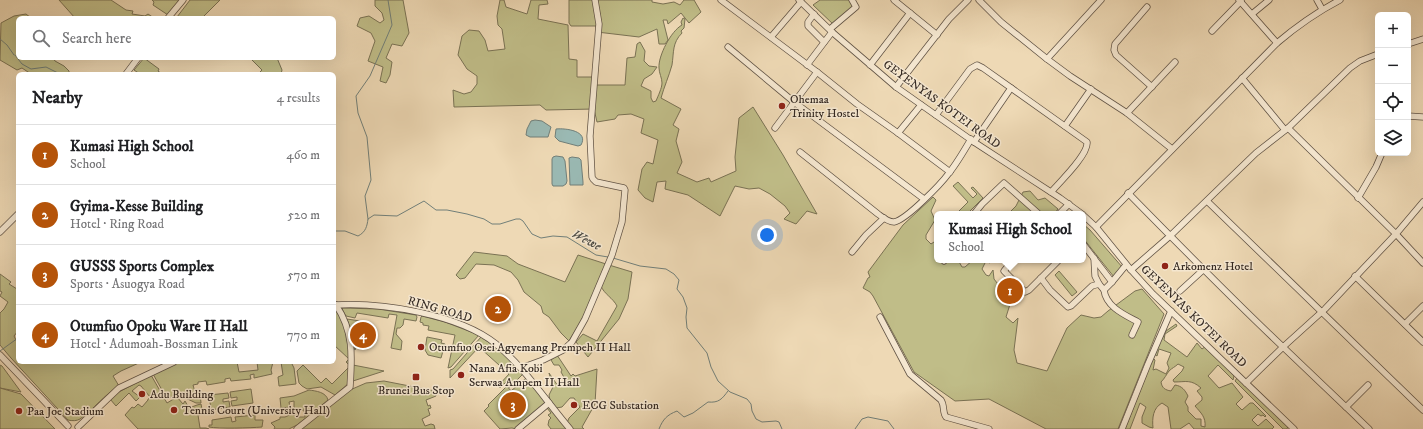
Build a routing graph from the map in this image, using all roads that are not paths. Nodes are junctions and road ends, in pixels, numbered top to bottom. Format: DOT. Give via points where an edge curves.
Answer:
graph roads {
  1 [pos="183,0"];
  2 [pos="595,0"];
  3 [pos="721,0"];
  4 [pos="852,0"];
  5 [pos="894,0"];
  6 [pos="968,0"];
  7 [pos="979,0"];
  8 [pos="1101,0"];
  9 [pos="1268,0"];
  10 [pos="1317,0"];
  11 [pos="1340,0"];
  12 [pos="802,1"];
  13 [pos="1240,1"];
  14 [pos="1147,7"];
  15 [pos="1322,9"];
  16 [pos="910,13"];
  17 [pos="814,14"];
  18 [pos="1252,14"];
  19 [pos="170,16"];
  20 [pos="831,31"];
  21 [pos="1212,31"];
  22 [pos="937,35"];
  23 [pos="771,38"];
  24 [pos="1423,39"];
  25 [pos="824,42"];
  26 [pos="1277,43"];
  27 [pos="1411,43"];
  28 [pos="728,48"];
  29 [pos="1375,55"];
  30 [pos="1047,59"];
  31 [pos="136,60"];
  32 [pos="1175,62"];
  33 [pos="807,65"];
  34 [pos="870,65"];
  35 [pos="128,72"];
  36 [pos="817,72"];
  37 [pos="1242,78"];
  38 [pos="896,87"];
  39 [pos="1152,87"];
  40 [pos="1011,88"];
  41 [pos="1091,89"];
  42 [pos="794,102"];
  43 [pos="921,105"];
  44 [pos="1127,113"];
  45 [pos="936,115"];
  46 [pos="1411,116"];
  47 [pos="1423,117"];
  48 [pos="1066,126"];
  49 [pos="775,128"];
  50 [pos="1286,129"];
  51 [pos="898,133"];
  52 [pos="972,141"];
  53 [pos="1172,149"];
  54 [pos="800,152"];
  55 [pos="1381,156"];
  56 [pos="950,172"];
  57 [pos="1051,192"];
  58 [pos="1128,193"];
  59 [pos="1358,198"];
  60 [pos="924,199"];
  61 [pos="1207,201"];
  62 [pos="1423,202"];
  63 [pos="1069,204"];
  64 [pos="976,211"];
  65 [pos="1036,211"];
  66 [pos="1062,211"];
  67 [pos="1079,211"];
  68 [pos="16,216"];
  69 [pos="1086,217"];
  70 [pos="884,218"];
  71 [pos="1096,227"];
  72 [pos="0,232"];
  73 [pos="1396,234"];
  74 [pos="1170,236"];
  75 [pos="1086,248"];
  76 [pos="852,252"];
  77 [pos="1094,258"];
  78 [pos="1010,263"];
  79 [pos="1056,263"];
  80 [pos="1423,263"];
  81 [pos="1129,268"];
  82 [pos="1203,270"];
  83 [pos="1356,276"];
  84 [pos="1040,278"];
  85 [pos="1112,282"];
  86 [pos="1099,284"];
  87 [pos="1104,290"];
  88 [pos="1180,291"];
  89 [pos="336,305"];
  90 [pos="1423,306"];
  91 [pos="336,307"];
  92 [pos="1171,311"];
  93 [pos="1322,311"];
  94 [pos="880,317"];
  95 [pos="1405,324"];
  96 [pos="1132,335"];
  97 [pos="1423,342"];
  98 [pos="1283,347"];
  99 [pos="1,356"];
  100 [pos="170,364"];
  101 [pos="521,368"];
  102 [pos="1246,383"];
  103 [pos="1368,385"];
  104 [pos="549,403"];
  105 [pos="1346,407"];
  106 [pos="1423,410"];
  107 [pos="299,427"];
  108 [pos="67,428"];
  109 [pos="79,428"];
  110 [pos="292,429"];
  111 [pos="518,429"];
  112 [pos="570,429"];
  113 [pos="989,429"];
  114 [pos="1122,429"];
  115 [pos="1294,429"];
  116 [pos="1369,429"];
  1 -- 19 [label="street"];
  2 -- 101 [label="street" via="599,24 590,136 593,179 596,182 624,188 626,192 621,228 585,319 572,342 543,360"];
  3 -- 23 [label="street"];
  4 -- 20 [label="street" via="856,7"];
  5 -- 16 [label="street"];
  6 -- 22 [label="street"];
  7 -- 30 [label="street" via="1001,22"];
  8 -- 30 [label="street"];
  9 -- 18 [label="street"];
  10 -- 15 [label="street"];
  11 -- 15 [label="street"];
  12 -- 17 [label="street, GEYENYAS KOTEI ROAD"];
  12 -- 23 [label="street"];
  13 -- 18 [label="street"];
  13 -- 21 [label="street"];
  14 -- 39 [label="street" via="1115,44 1114,50 1116,55"];
  15 -- 26 [label="street"];
  16 -- 22 [label="street"];
  16 -- 34 [label="street"];
  17 -- 20 [label="street, GEYENYAS KOTEI ROAD"];
  17 -- 25 [label="street" via="808,26"];
  18 -- 26 [label="street"];
  20 -- 25 [label="street"];
  20 -- 34 [label="street, GEYENYAS KOTEI ROAD"];
  22 -- 38 [label="street"];
  23 -- 33 [label="street"];
  24 -- 27 [label="street"];
  25 -- 33 [label="street"];
  26 -- 37 [label="street"];
  28 -- 42 [label="street"];
  29 -- 50 [label="street" via="1350,68"];
  30 -- 41 [label="street"];
  31 -- 35 [label="street"];
  32 -- 39 [label="street"];
  33 -- 36 [label="street"];
  34 -- 38 [label="street, GEYENYAS KOTEI ROAD"];
  36 -- 42 [label="street"];
  36 -- 51 [label="street"];
  37 -- 50 [label="street"];
  37 -- 53 [label="street"];
  38 -- 43 [label="street, GEYENYAS KOTEI ROAD"];
  39 -- 44 [label="street"];
  40 -- 45 [label="street" via="983,68 974,66"];
  40 -- 48 [label="street"];
  40 -- 52 [label="street"];
  41 -- 44 [label="street"];
  41 -- 48 [label="street"];
  42 -- 49 [label="street"];
  42 -- 60 [label="street"];
  43 -- 45 [label="street, GEYENYAS KOTEI ROAD"];
  43 -- 51 [label="street"];
  44 -- 53 [label="street"];
  45 -- 52 [label="street, GEYENYAS KOTEI ROAD"];
  46 -- 47 [label="street"];
  48 -- 57 [label="street" via="1088,142 1088,146"];
  50 -- 59 [label="street"];
  50 -- 61 [label="street" via="1256,153"];
  51 -- 56 [label="street"];
  52 -- 56 [label="street"];
  52 -- 57 [label="street, GEYENYAS KOTEI ROAD"];
  53 -- 58 [label="street"];
  54 -- 70 [label="street"];
  55 -- 59 [label="street"];
  56 -- 60 [label="street"];
  57 -- 63 [label="street, GEYENYAS KOTEI ROAD"];
  58 -- 71 [label="street"];
  58 -- 74 [label="street"];
  59 -- 73 [label="street"];
  60 -- 70 [label="street" via="910,213 894,222"];
  61 -- 74 [label="street"];
  61 -- 93 [label="street"];
  62 -- 73 [label="street"];
  63 -- 66 [label="street"];
  63 -- 67 [label="street, GEYENYAS KOTEI ROAD"];
  64 -- 65 [label="street" via="1004,183"];
  68 -- 72 [label="street"];
  69 -- 71 [label="street, GEYENYAS KOTEI ROAD"];
  70 -- 76 [label="street"];
  71 -- 81 [label="street, GEYENYAS KOTEI ROAD"];
  73 -- 80 [label="street"];
  73 -- 83 [label="street"];
  74 -- 81 [label="street"];
  74 -- 82 [label="street"];
  75 -- 77 [label="street"];
  77 -- 85 [label="street"];
  77 -- 86 [label="street" via="1094,276"];
  78 -- 84 [label="street" via="1004,270 1023,291 1027,292"];
  79 -- 84 [label="street"];
  81 -- 85 [label="street"];
  81 -- 92 [label="street, GEYENYAS KOTEI ROAD"];
  82 -- 88 [label="street"];
  82 -- 98 [label="street"];
  83 -- 93 [label="street"];
  83 -- 95 [label="street"];
  84 -- 86 [label="street" via="1068,307 1092,286"];
  85 -- 87 [label="street"];
  86 -- 87 [label="street"];
  87 -- 96 [label="street" via="1107,300 1113,306 1138,322"];
  89 -- 101 [label="street, RING ROAD" via="413,310 465,325 496,344"];
  90 -- 95 [label="street"];
  91 -- 107 [label="street" via="346,323 351,345 350,387"];
  92 -- 102 [label="street, GEYENYAS KOTEI ROAD"];
  92 -- 114 [label="street"];
  93 -- 98 [label="street"];
  93 -- 106 [label="street"];
  94 -- 113 [label="street" via="910,374 942,400 946,418"];
  95 -- 97 [label="street"];
  98 -- 102 [label="street"];
  98 -- 105 [label="street"];
  99 -- 108 [label="street"];
  100 -- 109 [label="street" via="119,388"];
  101 -- 104 [label="street, RING ROAD"];
  102 -- 115 [label="street, GEYENYAS KOTEI ROAD"];
  103 -- 105 [label="street"];
  104 -- 111 [label="street"];
  104 -- 112 [label="street, RING ROAD"];
  105 -- 116 [label="street"];
  107 -- 110 [label="street"];
  108 -- 109 [label="street" via="74,424"];
}
